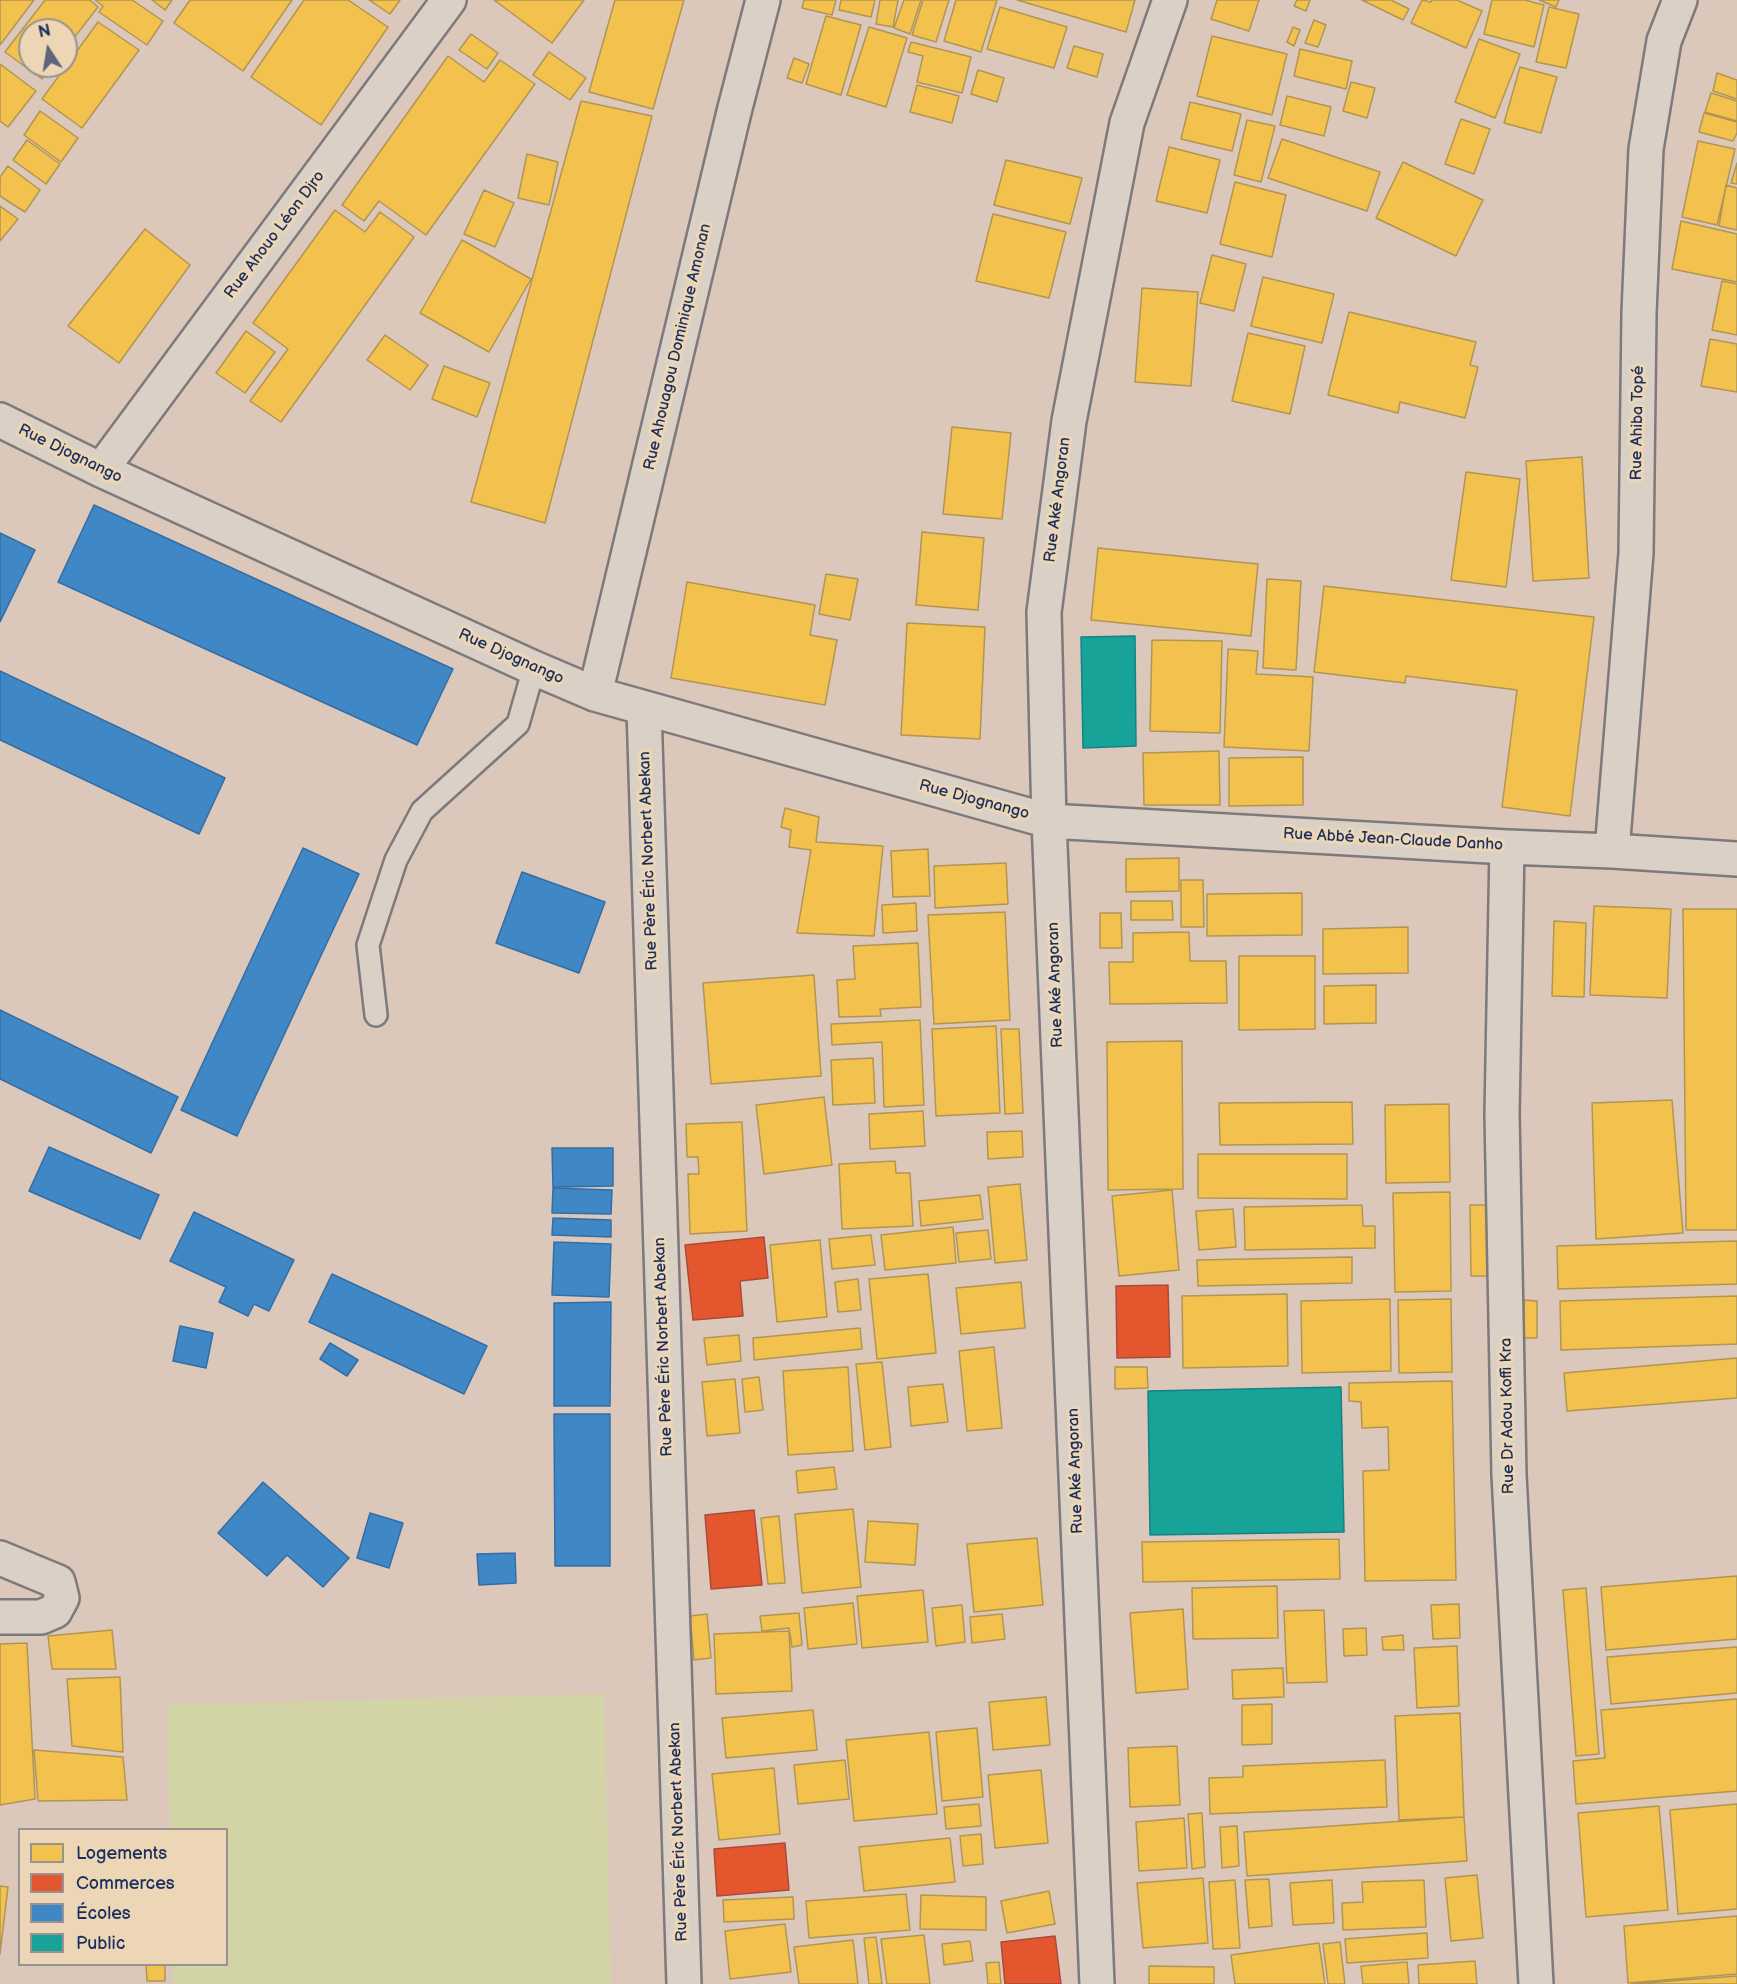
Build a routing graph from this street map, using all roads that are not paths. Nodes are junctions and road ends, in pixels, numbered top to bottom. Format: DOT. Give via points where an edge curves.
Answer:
graph roads {
  1 [pos="449,0"];
  2 [pos="763,0"];
  3 [pos="1170,0"];
  4 [pos="1680,0"];
  5 [pos="0,420"];
  6 [pos="101,470"];
  7 [pos="534,668"];
  8 [pos="595,694"];
  9 [pos="644,709"];
  10 [pos="1049,821"];
  11 [pos="1507,847"];
  12 [pos="1612,851"];
  13 [pos="1737,860"];
  14 [pos="376,1015"];
  15 [pos="0,1558"];
  16 [pos="0,1617"];
  17 [pos="684,1984"];
  18 [pos="1097,1984"];
  19 [pos="1536,1984"];
  1 -- 6 [label="street, Rue Ahouo Léon Djro"];
  2 -- 8 [label="street, Rue Ahouagou Dominique Amonan"];
  3 -- 10 [label="street, Rue Aké Angoran" via="1127,123 1069,421 1044,612"];
  4 -- 12 [label="street, Rue Ahiba Topé" via="1664,41 1646,149 1636,553"];
  5 -- 6 [label="street, Rue Djognango"];
  6 -- 7 [label="street, Rue Djognango"];
  7 -- 8 [label="street, Rue Djognango"];
  7 -- 14 [label="lane" via="518,724 422,811 396,860 368,945"];
  8 -- 9 [label="street, Rue Djognango"];
  9 -- 10 [label="street, Rue Djognango"];
  9 -- 17 [label="street, Rue Père Éric Norbert Abekan"];
  10 -- 11 [label="street, Rue Abbé Jean-Claude Danho"];
  10 -- 18 [label="street, Rue Aké Angoran"];
  11 -- 12 [label="street, Rue Abbé Jean-Claude Danho"];
  11 -- 19 [label="street, Rue Dr Adou Koffi Kra" via="1502,1114 1509,1475"];
  12 -- 13 [label="street, Rue Abbé Jean-Claude Danho"];
  15 -- 16 [label="street" via="58,1582 62,1598 55,1611 40,1617"];
}
